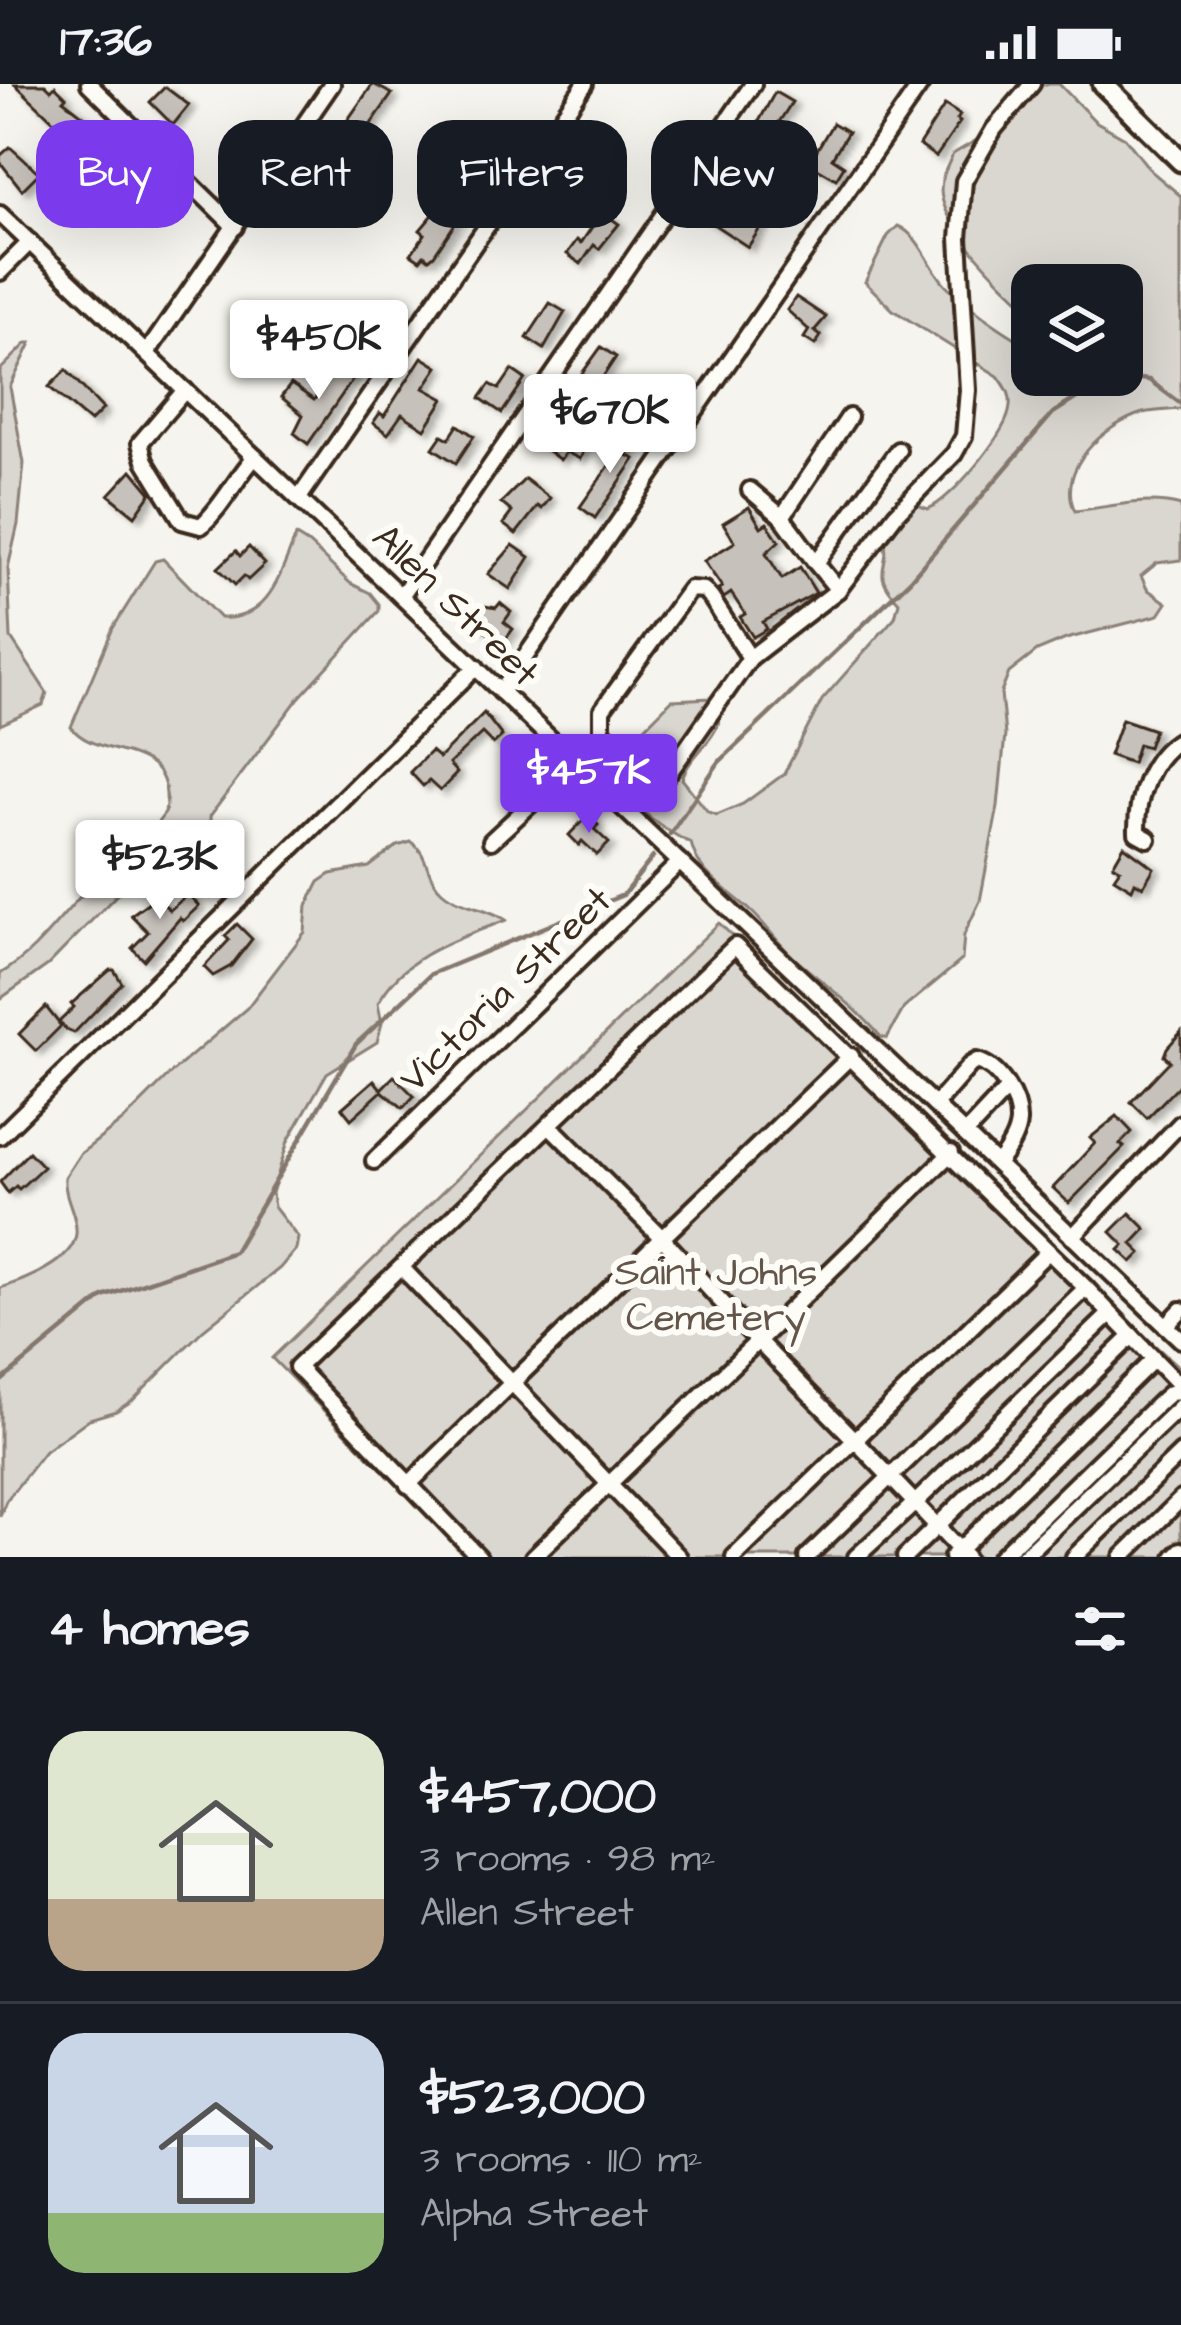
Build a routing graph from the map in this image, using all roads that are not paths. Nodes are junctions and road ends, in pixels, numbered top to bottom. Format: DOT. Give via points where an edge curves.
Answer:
graph roads {
  1 [pos="89,84"];
  2 [pos="585,84"];
  3 [pos="753,84"];
  4 [pos="921,84"];
  5 [pos="1032,84"];
  6 [pos="1103,84"];
  7 [pos="326,87"];
  8 [pos="305,120"];
  9 [pos="1181,161"];
  10 [pos="218,209"];
  11 [pos="0,214"];
  12 [pos="235,228"];
  13 [pos="30,242"];
  14 [pos="0,272"];
  15 [pos="147,353"];
  16 [pos="184,390"];
  17 [pos="849,417"];
  18 [pos="898,450"];
  19 [pos="255,457"];
  20 [pos="750,490"];
  21 [pos="298,498"];
  22 [pos="782,517"];
  23 [pos="817,562"];
  24 [pos="838,590"];
  25 [pos="401,596"];
  26 [pos="750,658"];
  27 [pos="476,668"];
  28 [pos="501,692"];
  29 [pos="1181,739"];
  30 [pos="613,741"];
  31 [pos="576,762"];
  32 [pos="1148,839"];
  33 [pos="491,841"];
  34 [pos="680,862"];
  35 [pos="751,930"];
  36 [pos="735,946"];
  37 [pos="851,1056"];
  38 [pos="1007,1089"];
  39 [pos="935,1105"];
  40 [pos="1181,1123"];
  41 [pos="550,1126"];
  42 [pos="965,1134"];
  43 [pos="0,1136"];
  44 [pos="951,1153"];
  45 [pos="374,1161"];
  46 [pos="997,1165"];
  47 [pos="1072,1237"];
  48 [pos="662,1238"];
  49 [pos="1048,1252"];
  50 [pos="402,1268"];
  51 [pos="1086,1288"];
  52 [pos="1181,1310"];
  53 [pos="1110,1314"];
  54 [pos="1166,1326"];
  55 [pos="1132,1336"];
  56 [pos="1181,1340"];
  57 [pos="758,1342"];
  58 [pos="1154,1359"];
  59 [pos="512,1383"];
  60 [pos="1181,1390"];
  61 [pos="1181,1406"];
  62 [pos="855,1440"];
  63 [pos="1181,1453"];
  64 [pos="892,1478"];
  65 [pos="609,1484"];
  66 [pos="408,1485"];
  67 [pos="1181,1499"];
  68 [pos="916,1503"];
  69 [pos="938,1526"];
  70 [pos="1181,1550"];
  71 [pos="959,1555"];
  72 [pos="479,1557"];
  73 [pos="533,1557"];
  74 [pos="679,1557"];
  75 [pos="734,1557"];
  76 [pos="807,1557"];
  77 [pos="856,1557"];
  78 [pos="905,1557"];
  79 [pos="1000,1557"];
  80 [pos="1023,1557"];
  81 [pos="1073,1557"];
  82 [pos="1122,1557"];
  83 [pos="1174,1557"];
  1 -- 10 [label="street"];
  2 -- 21 [label="street"];
  3 -- 25 [label="street"];
  4 -- 28 [label="street"];
  5 -- 24 [label="street" via="964,182 964,436"];
  6 -- 9 [label="main road"];
  7 -- 8 [label="street"];
  11 -- 13 [label="street, Allen Street"];
  12 -- 15 [label="street"];
  13 -- 14 [label="street"];
  13 -- 15 [label="street, Allen Street"];
  15 -- 16 [label="street, Allen Street"];
  16 -- 19 [label="street, Allen Street"];
  16 -- 19 [label="street" via="140,443 182,520 201,526"];
  17 -- 22 [label="street"];
  18 -- 23 [label="street"];
  19 -- 21 [label="street, Allen Street"];
  20 -- 22 [label="street"];
  21 -- 25 [label="street, Allen Street"];
  22 -- 23 [label="street"];
  23 -- 24 [label="street"];
  24 -- 26 [label="street"];
  25 -- 27 [label="street, Allen Street"];
  26 -- 30 [label="street" via="656,781"];
  26 -- 30 [label="street" via="704,590 690,590 602,710 602,731"];
  27 -- 28 [label="street, Allen Street"];
  27 -- 43 [label="street"];
  28 -- 31 [label="street, Allen Street"];
  29 -- 32 [label="street" via="1137,800 1137,832"];
  30 -- 31 [label="street"];
  31 -- 33 [label="street"];
  31 -- 34 [label="street, Allen Street"];
  34 -- 35 [label="street, Allen Street"];
  34 -- 45 [label="street, Victoria Street"];
  35 -- 36 [label="street"];
  35 -- 39 [label="street, Allen Street"];
  36 -- 37 [label="street"];
  36 -- 41 [label="street"];
  37 -- 44 [label="street"];
  37 -- 48 [label="street"];
  38 -- 39 [label="street" via="977,1061"];
  38 -- 42 [label="street"];
  38 -- 46 [label="street" via="1018,1124"];
  39 -- 42 [label="street, Allen Street"];
  40 -- 47 [label="street"];
  41 -- 48 [label="street"];
  41 -- 50 [label="street"];
  42 -- 46 [label="street, Allen Street"];
  44 -- 49 [label="street"];
  44 -- 57 [label="street"];
  46 -- 47 [label="street, Allen Street"];
  47 -- 54 [label="street, Allen Street"];
  48 -- 57 [label="street"];
  48 -- 59 [label="street"];
  49 -- 51 [label="street"];
  49 -- 62 [label="street"];
  50 -- 59 [label="street"];
  50 -- 66 [label="street" via="297,1367"];
  51 -- 53 [label="street"];
  51 -- 64 [label="street"];
  52 -- 54 [label="street"];
  53 -- 55 [label="street"];
  53 -- 68 [label="street"];
  54 -- 56 [label="street, Allen Street"];
  55 -- 58 [label="street"];
  55 -- 69 [label="street"];
  57 -- 62 [label="street"];
  57 -- 65 [label="street"];
  58 -- 60 [label="street"];
  58 -- 71 [label="street"];
  59 -- 65 [label="street"];
  59 -- 66 [label="street"];
  60 -- 79 [label="street"];
  61 -- 80 [label="street"];
  62 -- 64 [label="street"];
  62 -- 75 [label="street"];
  63 -- 81 [label="street"];
  64 -- 68 [label="street"];
  64 -- 76 [label="street"];
  65 -- 73 [label="street"];
  65 -- 74 [label="street"];
  66 -- 72 [label="street"];
  67 -- 82 [label="street"];
  68 -- 69 [label="street"];
  68 -- 77 [label="street"];
  69 -- 71 [label="street"];
  69 -- 78 [label="street"];
  70 -- 83 [label="street"];
}
